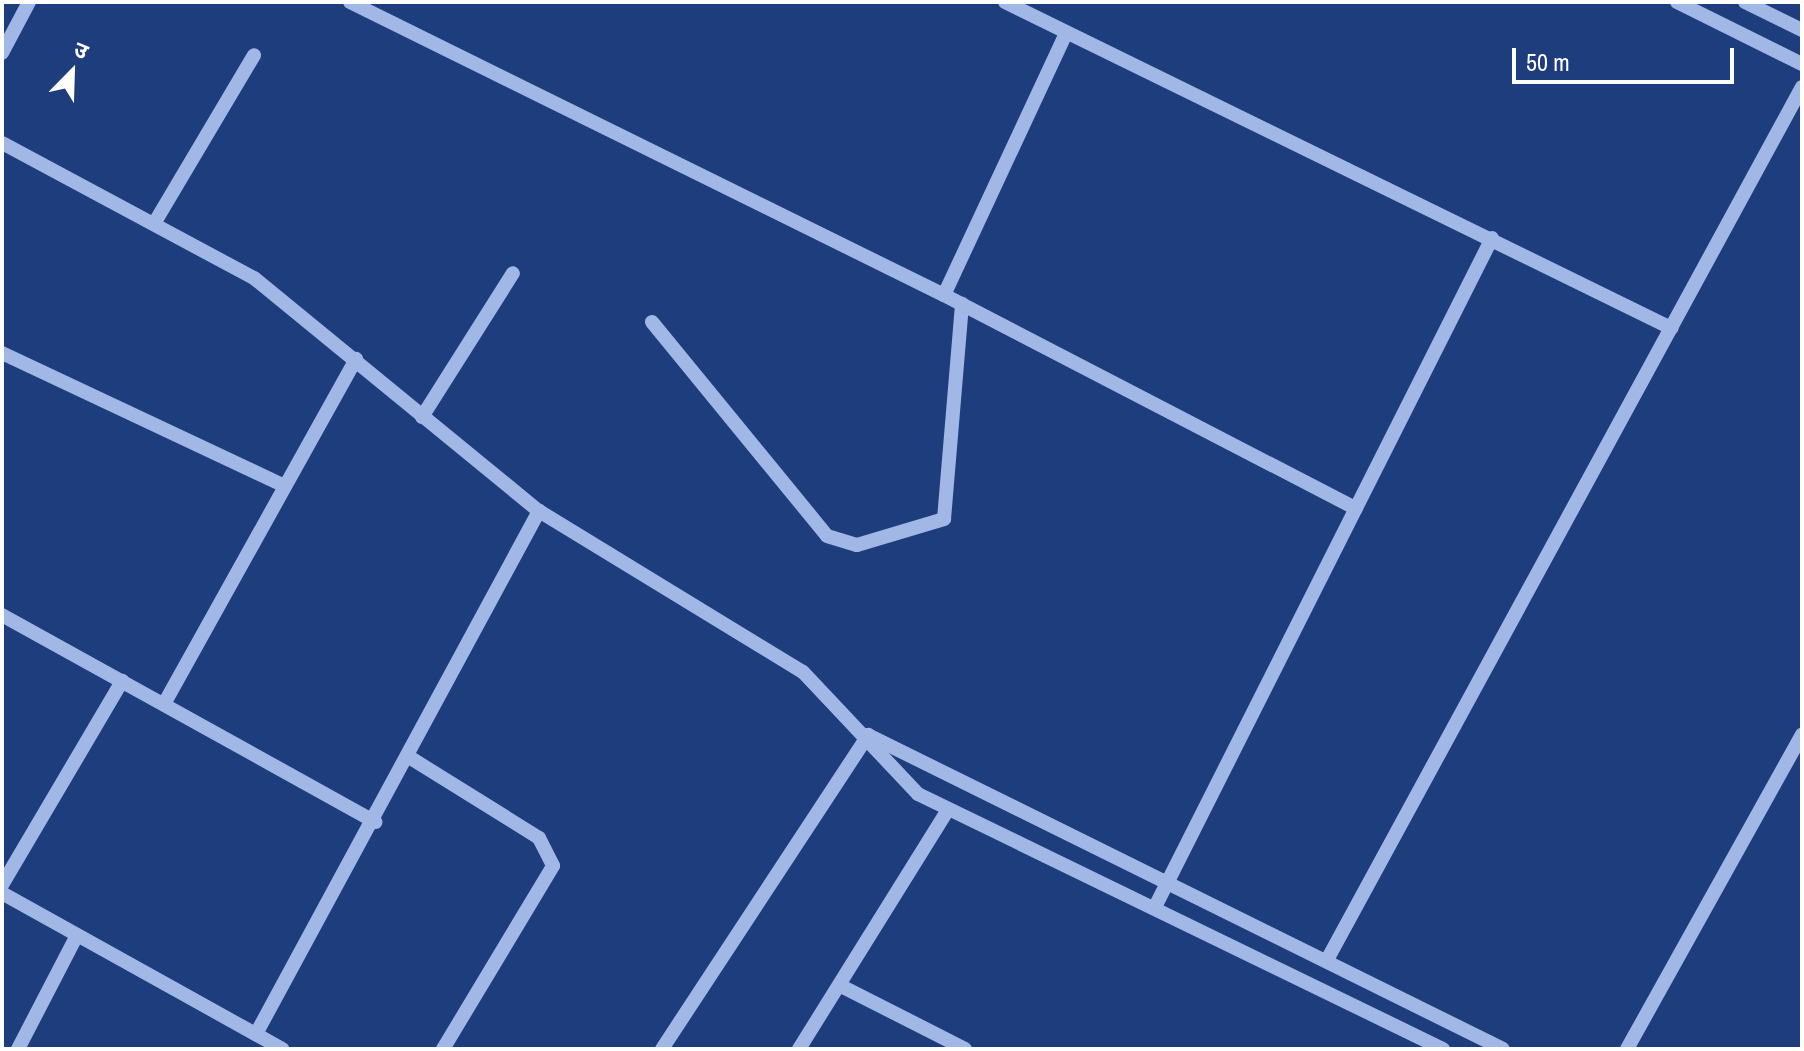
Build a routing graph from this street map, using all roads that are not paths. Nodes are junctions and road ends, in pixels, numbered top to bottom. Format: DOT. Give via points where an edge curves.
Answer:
graph roads {
  1 [pos="29,2"];
  2 [pos="350,2"];
  3 [pos="1005,2"];
  4 [pos="1677,2"];
  5 [pos="1745,2"];
  6 [pos="1802,30"];
  7 [pos="1066,33"];
  8 [pos="2,53"];
  9 [pos="254,55"];
  10 [pos="1802,64"];
  11 [pos="1802,87"];
  12 [pos="2,143"];
  13 [pos="155,222"];
  14 [pos="1492,238"];
  15 [pos="513,273"];
  16 [pos="944,295"];
  17 [pos="962,304"];
  18 [pos="652,322"];
  19 [pos="1671,328"];
  20 [pos="2,353"];
  21 [pos="356,359"];
  22 [pos="422,417"];
  23 [pos="283,485"];
  24 [pos="1356,509"];
  25 [pos="539,511"];
  26 [pos="2,615"];
  27 [pos="122,681"];
  28 [pos="164,704"];
  29 [pos="1802,734"];
  30 [pos="868,735"];
  31 [pos="409,757"];
  32 [pos="948,810"];
  33 [pos="375,822"];
  34 [pos="1169,880"];
  35 [pos="2,885"];
  36 [pos="2,893"];
  37 [pos="1155,907"];
  38 [pos="77,935"];
  39 [pos="1327,960"];
  40 [pos="841,986"];
  41 [pos="256,1034"];
  42 [pos="18,1049"];
  43 [pos="282,1049"];
  44 [pos="443,1049"];
  45 [pos="662,1049"];
  46 [pos="799,1049"];
  47 [pos="965,1049"];
  48 [pos="1443,1049"];
  49 [pos="1503,1049"];
  50 [pos="1627,1049"];
  1 -- 8 [label="street"];
  2 -- 16 [label="street"];
  3 -- 7 [label="street"];
  4 -- 10 [label="street"];
  5 -- 6 [label="street"];
  7 -- 14 [label="street"];
  7 -- 16 [label="street"];
  9 -- 13 [label="street"];
  11 -- 19 [label="street"];
  12 -- 13 [label="street"];
  13 -- 21 [label="street" via="254,278"];
  14 -- 19 [label="street"];
  14 -- 24 [label="street"];
  15 -- 22 [label="street"];
  16 -- 17 [label="street"];
  17 -- 18 [label="street" via="948,509 935,525 857,545 827,536"];
  17 -- 24 [label="street"];
  19 -- 39 [label="street"];
  20 -- 23 [label="street"];
  21 -- 22 [label="street"];
  21 -- 23 [label="street"];
  22 -- 25 [label="street"];
  23 -- 28 [label="street"];
  24 -- 34 [label="street"];
  25 -- 30 [label="street" via="803,672"];
  25 -- 31 [label="street"];
  26 -- 27 [label="street"];
  27 -- 28 [label="street"];
  27 -- 35 [label="street"];
  28 -- 33 [label="street"];
  29 -- 50 [label="street"];
  30 -- 32 [label="street" via="902,783"];
  30 -- 34 [label="street"];
  30 -- 45 [label="street"];
  31 -- 33 [label="street"];
  31 -- 44 [label="street" via="539,838 553,866"];
  32 -- 37 [label="street"];
  32 -- 40 [label="street"];
  33 -- 41 [label="street"];
  34 -- 37 [label="street"];
  34 -- 39 [label="street"];
  36 -- 38 [label="street"];
  37 -- 48 [label="street"];
  38 -- 41 [label="street"];
  38 -- 42 [label="street"];
  39 -- 49 [label="street"];
  40 -- 46 [label="street"];
  40 -- 47 [label="street"];
  41 -- 43 [label="street"];
}
